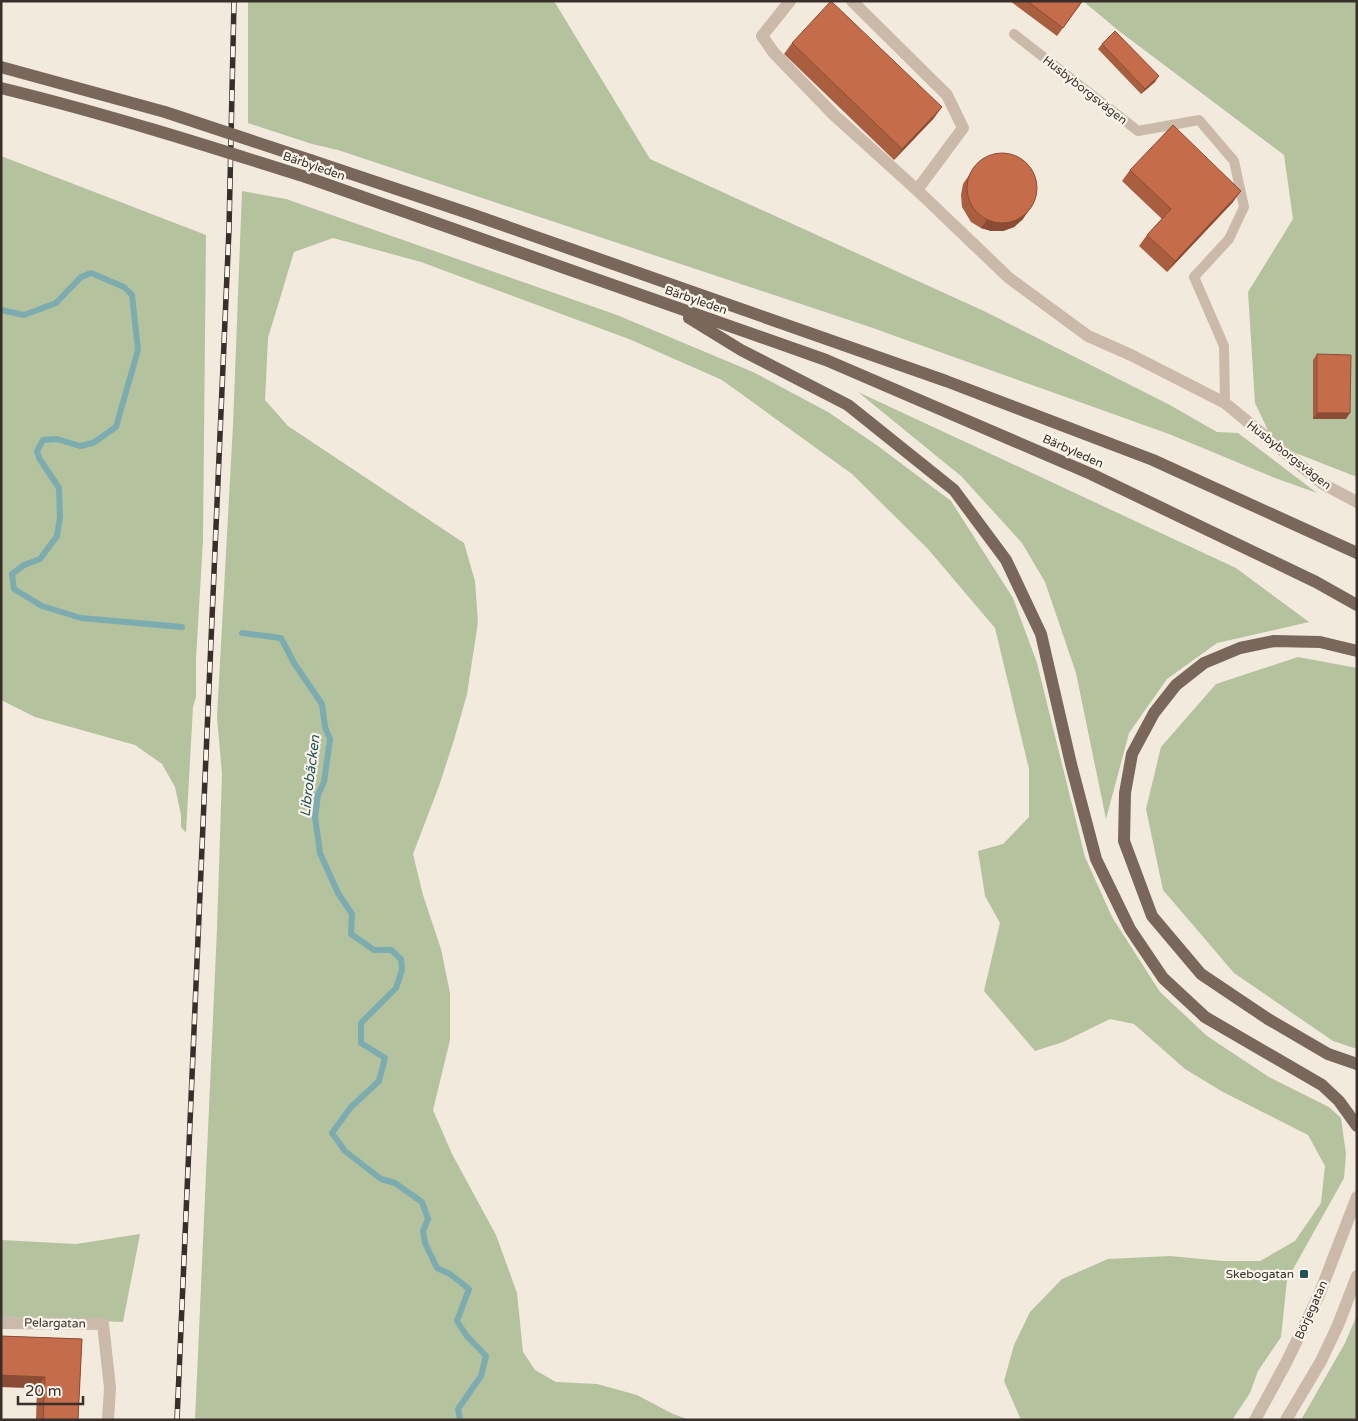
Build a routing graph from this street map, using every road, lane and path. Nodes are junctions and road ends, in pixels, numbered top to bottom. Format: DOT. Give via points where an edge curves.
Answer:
graph roads {
  1 [pos="790,1"];
  2 [pos="852,1"];
  3 [pos="1014,34"];
  4 [pos="1,67"];
  5 [pos="1,88"];
  6 [pos="917,190"];
  7 [pos="668,305"];
  8 [pos="1225,403"];
  9 [pos="1357,502"];
  10 [pos="1357,553"];
  11 [pos="1357,605"];
  12 [pos="1357,651"];
  13 [pos="1357,1064"];
  14 [pos="1357,1126"];
  15 [pos="1357,1197"];
  16 [pos="1357,1276"];
  17 [pos="1,1323"];
  18 [pos="1257,1417"];
  19 [pos="108,1420"];
  20 [pos="1286,1420"];
  1 -- 6 [label="street, Husbyborgsvägen" via="762,36 834,115"];
  2 -- 6 [label="street" via="947,95 963,128"];
  3 -- 8 [label="lane, Husbyborgsvägen" via="1138,131 1199,120 1234,161 1244,207 1229,239 1194,277 1224,346"];
  4 -- 10 [label="main road, Bärbyleden, bridge" via="165,112 310,160 964,388 1153,460"];
  5 -- 7 [label="main road, Bärbyleden, bridge" via="167,132 306,177"];
  6 -- 8 [label="street, Husbyborgsvägen" via="1009,278 1088,336"];
  7 -- 11 [label="main road, Bärbyleden" via="826,360 1091,474 1316,582"];
  7 -- 14 [label="main road" via="742,350 848,405 954,490 1006,560 1041,634 1096,859 1130,929 1163,978 1205,1017 1322,1085 1339,1101"];
  8 -- 9 [label="street, Husbyborgsvägen" via="1323,484"];
  12 -- 13 [label="main road" via="1320,642 1274,641 1240,648 1204,663 1176,685 1154,713 1132,754 1125,793 1124,841 1152,916 1201,974 1328,1054"];
  15 -- 18 [label="street, Börjegatan" via="1319,1295"];
  16 -- 20 [label="street" via="1321,1361"];
  17 -- 19 [label="street, Pelargatan" via="103,1324 110,1388"];
}
